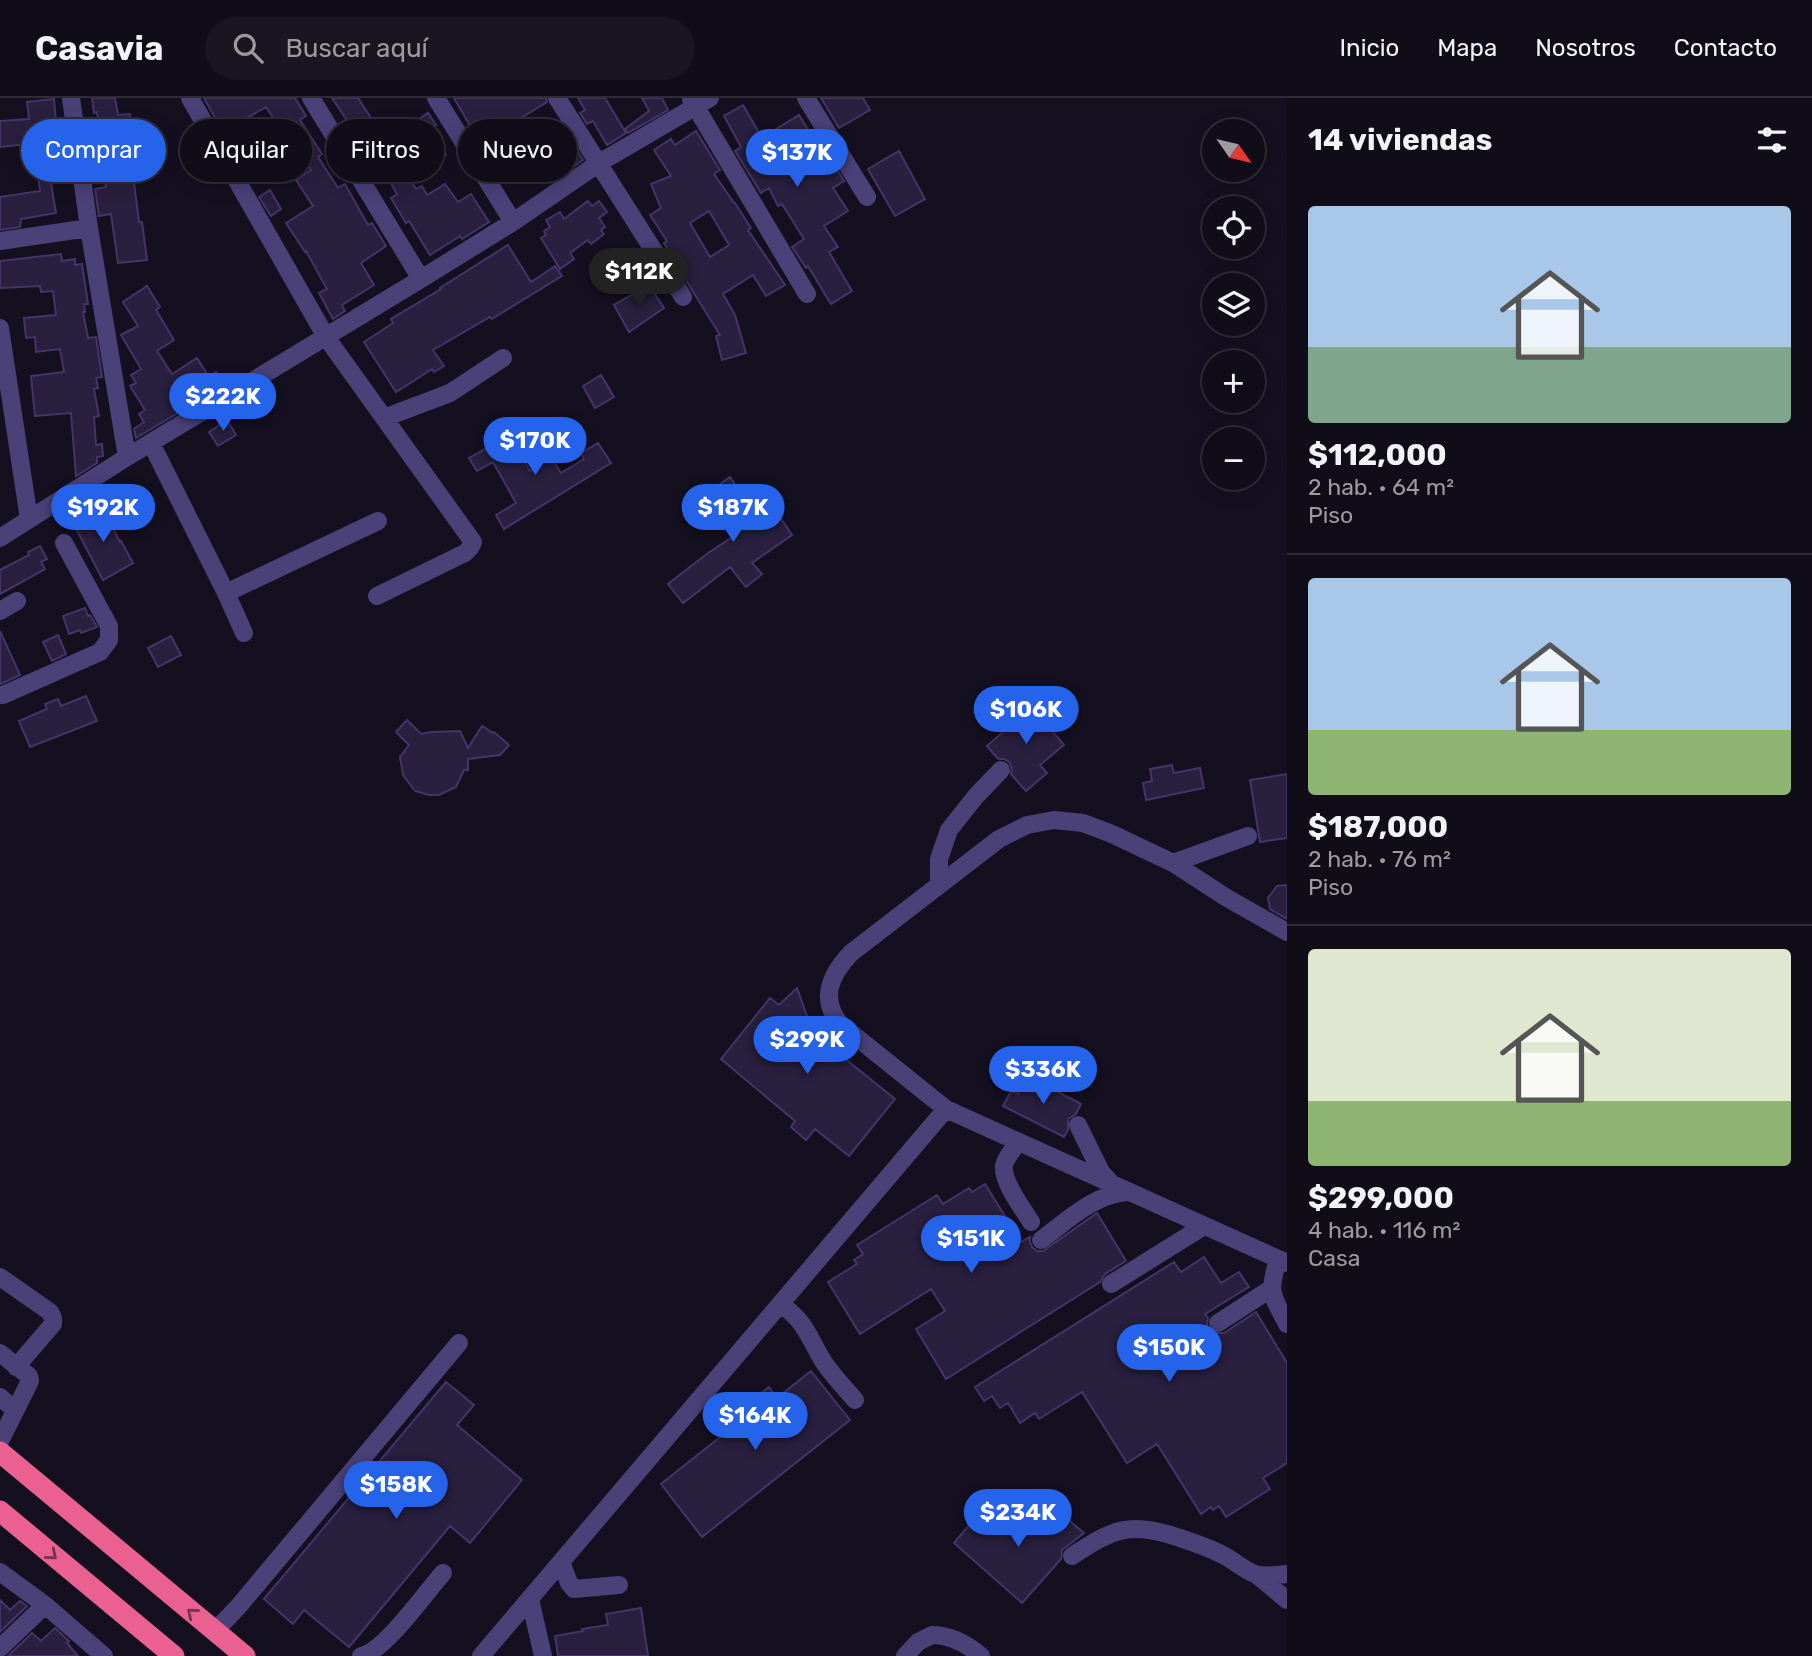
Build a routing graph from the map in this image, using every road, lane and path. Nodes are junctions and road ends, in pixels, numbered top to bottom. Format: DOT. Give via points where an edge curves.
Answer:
graph roads {
  1 [pos="71,98"];
  2 [pos="190,98"];
  3 [pos="311,98"];
  4 [pos="436,98"];
  5 [pos="557,98"];
  6 [pos="806,98"];
  7 [pos="698,101"];
  8 [pos="599,163"];
  9 [pos="867,197"];
  10 [pos="513,222"];
  11 [pos="89,228"];
  12 [pos="0,241"];
  13 [pos="421,279"];
  14 [pos="807,294"];
  15 [pos="683,297"];
  16 [pos="0,328"];
  17 [pos="326,337"];
  18 [pos="503,358"];
  19 [pos="384,418"];
  20 [pos="151,443"];
  21 [pos="127,457"];
  22 [pos="29,519"];
  23 [pos="378,521"];
  24 [pos="0,538"];
  25 [pos="64,543"];
  26 [pos="226,593"];
  27 [pos="377,596"];
  28 [pos="17,601"];
  29 [pos="0,611"];
  30 [pos="244,634"];
  31 [pos="0,695"];
  32 [pos="1002,770"];
  33 [pos="1248,836"];
  34 [pos="1173,863"];
  35 [pos="939,884"];
  36 [pos="1287,932"];
  37 [pos="946,1109"];
  38 [pos="1077,1125"];
  39 [pos="1018,1142"];
  40 [pos="1120,1189"];
  41 [pos="1031,1222"];
  42 [pos="1204,1226"];
  43 [pos="1041,1240"];
  44 [pos="1283,1261"];
  45 [pos="0,1277"];
  46 [pos="1111,1284"];
  47 [pos="1272,1289"];
  48 [pos="780,1304"];
  49 [pos="1218,1322"];
  50 [pos="1287,1324"];
  51 [pos="459,1343"];
  52 [pos="0,1353"];
  53 [pos="16,1367"];
  54 [pos="0,1398"];
  55 [pos="855,1400"];
  56 [pos="15,1410"];
  57 [pos="0,1441"];
  58 [pos="0,1452"];
  59 [pos="0,1511"];
  60 [pos="1072,1556"];
  61 [pos="561,1562"];
  62 [pos="0,1572"];
  63 [pos="443,1573"];
  64 [pos="1287,1574"];
  65 [pos="1256,1575"];
  66 [pos="620,1584"];
  67 [pos="530,1599"];
  68 [pos="1287,1600"];
  69 [pos="46,1605"];
  70 [pos="214,1632"];
  71 [pos="0,1648"];
  72 [pos="102,1655"];
  73 [pos="174,1656"];
  74 [pos="245,1656"];
  75 [pos="360,1656"];
  76 [pos="481,1656"];
  77 [pos="543,1656"];
  78 [pos="905,1656"];
  79 [pos="981,1656"];
  1 -- 11 [label="street"];
  2 -- 17 [label="street"];
  3 -- 13 [label="street"];
  4 -- 10 [label="street"];
  5 -- 8 [label="street"];
  6 -- 9 [label="street"];
  7 -- 8 [label="street"];
  7 -- 14 [label="street"];
  8 -- 10 [label="street"];
  8 -- 15 [label="street"];
  10 -- 13 [label="street"];
  11 -- 12 [label="street"];
  11 -- 21 [label="street"];
  13 -- 17 [label="street"];
  16 -- 22 [label="street"];
  17 -- 19 [label="street"];
  17 -- 20 [label="street"];
  18 -- 19 [label="street" via="450,393"];
  19 -- 27 [label="street" via="473,542 465,553"];
  20 -- 21 [label="street"];
  20 -- 26 [label="street"];
  21 -- 22 [label="street"];
  22 -- 24 [label="street"];
  23 -- 26 [label="street"];
  25 -- 31 [label="street" via="109,626 109,640 100,652"];
  26 -- 30 [label="street"];
  28 -- 29 [label="street"];
  32 -- 35 [label="street" via="949,830 939,859"];
  33 -- 34 [label="street"];
  34 -- 35 [label="street" via="1083,823 1054,820 1027,825 999,839"];
  34 -- 36 [label="street"];
  35 -- 37 [label="street" via="851,953 838,967 829,999 831,1014 840,1024"];
  37 -- 39 [label="street"];
  37 -- 48 [label="street"];
  38 -- 40 [label="street" via="1101,1172"];
  39 -- 40 [label="street"];
  39 -- 41 [label="street" via="1004,1169"];
  40 -- 42 [label="street"];
  40 -- 43 [label="street"];
  42 -- 44 [label="street"];
  42 -- 46 [label="street"];
  44 -- 47 [label="street"];
  45 -- 53 [label="street" via="53,1318"];
  47 -- 49 [label="street"];
  47 -- 50 [label="street"];
  48 -- 55 [label="street" via="797,1317 824,1363"];
  48 -- 61 [label="street"];
  51 -- 70 [label="street"];
  52 -- 53 [label="street"];
  53 -- 56 [label="street" via="30,1381"];
  54 -- 56 [label="street"];
  56 -- 57 [label="street"];
  70 -- 58 [label="highway, one-way"];
  59 -- 73 [label="highway, one-way"];
  60 -- 65 [label="street" via="1107,1535 1146,1528 1222,1554"];
  61 -- 66 [label="street" via="573,1589"];
  61 -- 67 [label="street"];
  62 -- 69 [label="street"];
  63 -- 75 [label="street" via="387,1639"];
  64 -- 65 [label="street"];
  65 -- 68 [label="street"];
  67 -- 76 [label="street"];
  67 -- 77 [label="street"];
  69 -- 71 [label="street"];
  69 -- 72 [label="street"];
  70 -- 74 [label="highway"];
  78 -- 79 [label="street" via="932,1635 954,1639"];
}
